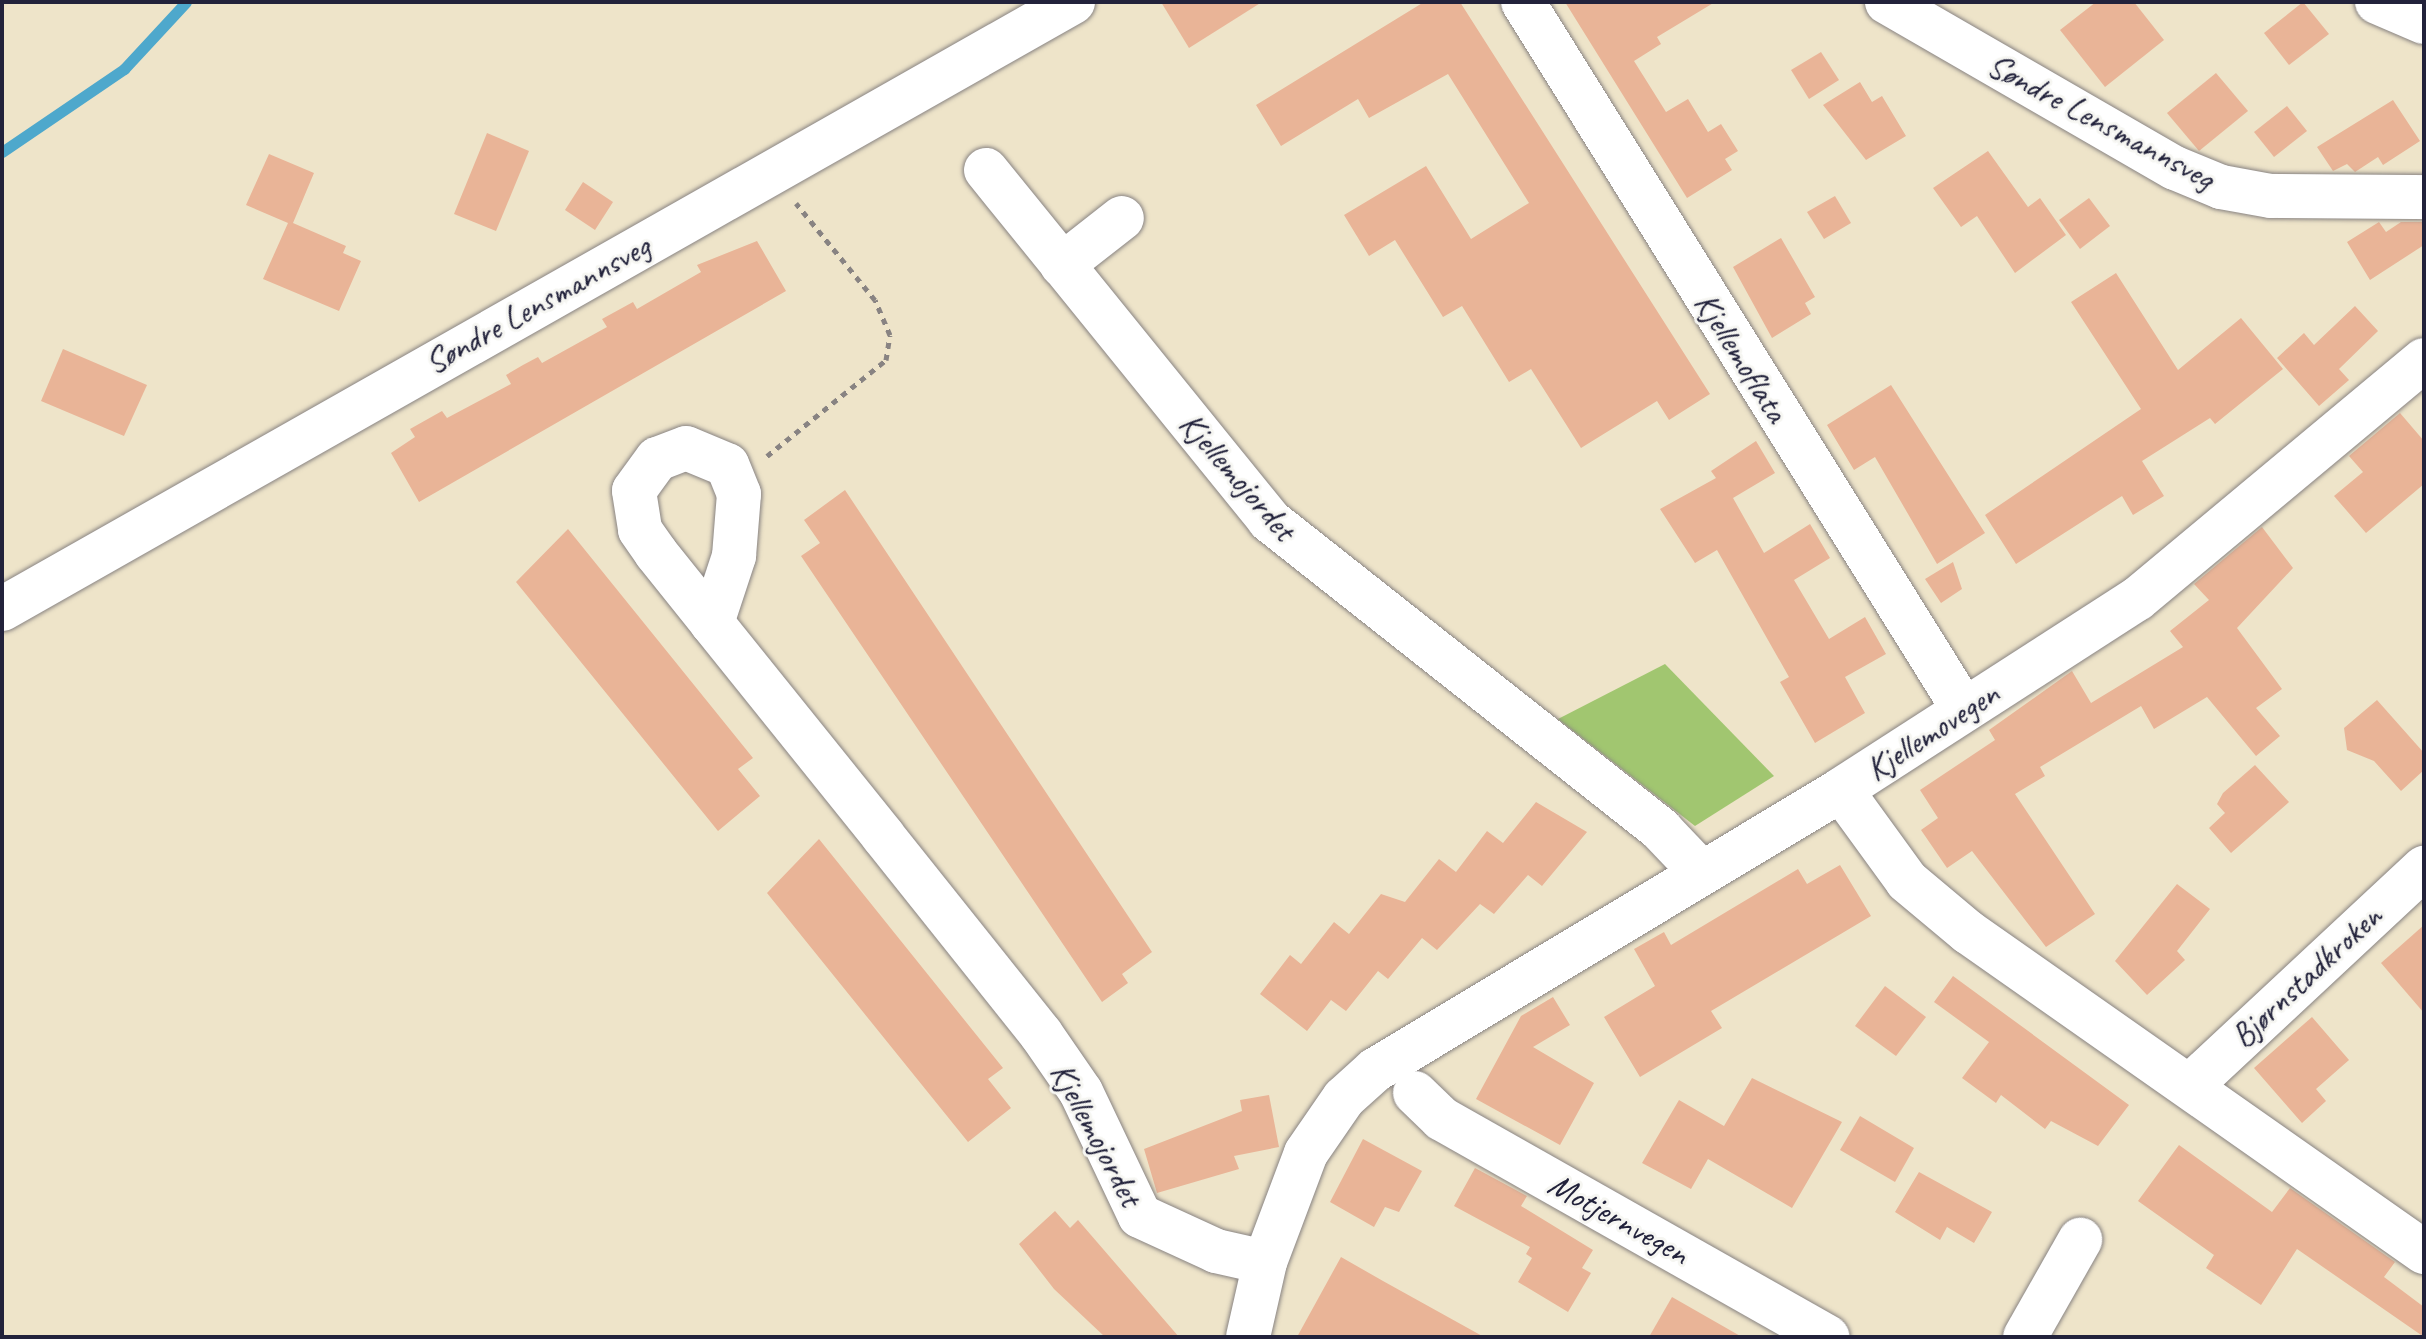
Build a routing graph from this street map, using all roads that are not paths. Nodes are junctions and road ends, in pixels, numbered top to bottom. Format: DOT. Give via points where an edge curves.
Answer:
graph roads {
  1 [pos="1073,2"];
  2 [pos="1523,2"];
  3 [pos="1887,2"];
  4 [pos="2377,2"];
  5 [pos="2424,22"];
  6 [pos="986,170"];
  7 [pos="2424,197"];
  8 [pos="1122,218"];
  9 [pos="1062,265"];
  10 [pos="2424,360"];
  11 [pos="2,609"];
  12 [pos="712,623"];
  13 [pos="1964,710"];
  14 [pos="1841,790"];
  15 [pos="2424,868"];
  16 [pos="1701,872"];
  17 [pos="2190,1086"];
  18 [pos="1415,1093"];
  19 [pos="2080,1240"];
  20 [pos="2424,1252"];
  21 [pos="1265,1262"];
  22 [pos="1248,1337"];
  23 [pos="1828,1337"];
  24 [pos="2025,1337"];
  1 -- 11 [label="street, Søndre Lensmannsveg"];
  2 -- 13 [label="street, Kjellemoflata"];
  3 -- 7 [label="street, Søndre Lensmannsveg" via="2221,187 2271,196"];
  4 -- 5 [label="street"];
  6 -- 9 [label="street, Kjellemojordet"];
  8 -- 9 [label="street"];
  9 -- 16 [label="street, Kjellemojordet" via="1269,520 1661,830"];
  10 -- 13 [label="street, Kjellemovegen" via="2137,599"];
  12 -- 12 [label="street, Kjellemojordet" via="640,530 634,491 657,459 686,448 714,455 736,481 739,533"];
  12 -- 21 [label="street, Kjellemojordet" via="1041,1034 1081,1092 1140,1216 1216,1251"];
  13 -- 14 [label="street, Kjellemovegen"];
  14 -- 16 [label="street"];
  14 -- 17 [label="street, Kjellemovegen" via="1907,881 1956,922"];
  15 -- 17 [label="street, Bjørnstadkroken"];
  16 -- 21 [label="street" via="1375,1070 1344,1098 1306,1153"];
  17 -- 20 [label="street, Kjellemovegen"];
  18 -- 23 [label="street, Motjernvegen" via="1442,1119"];
  19 -- 24 [label="street"];
  21 -- 22 [label="street"];
}
